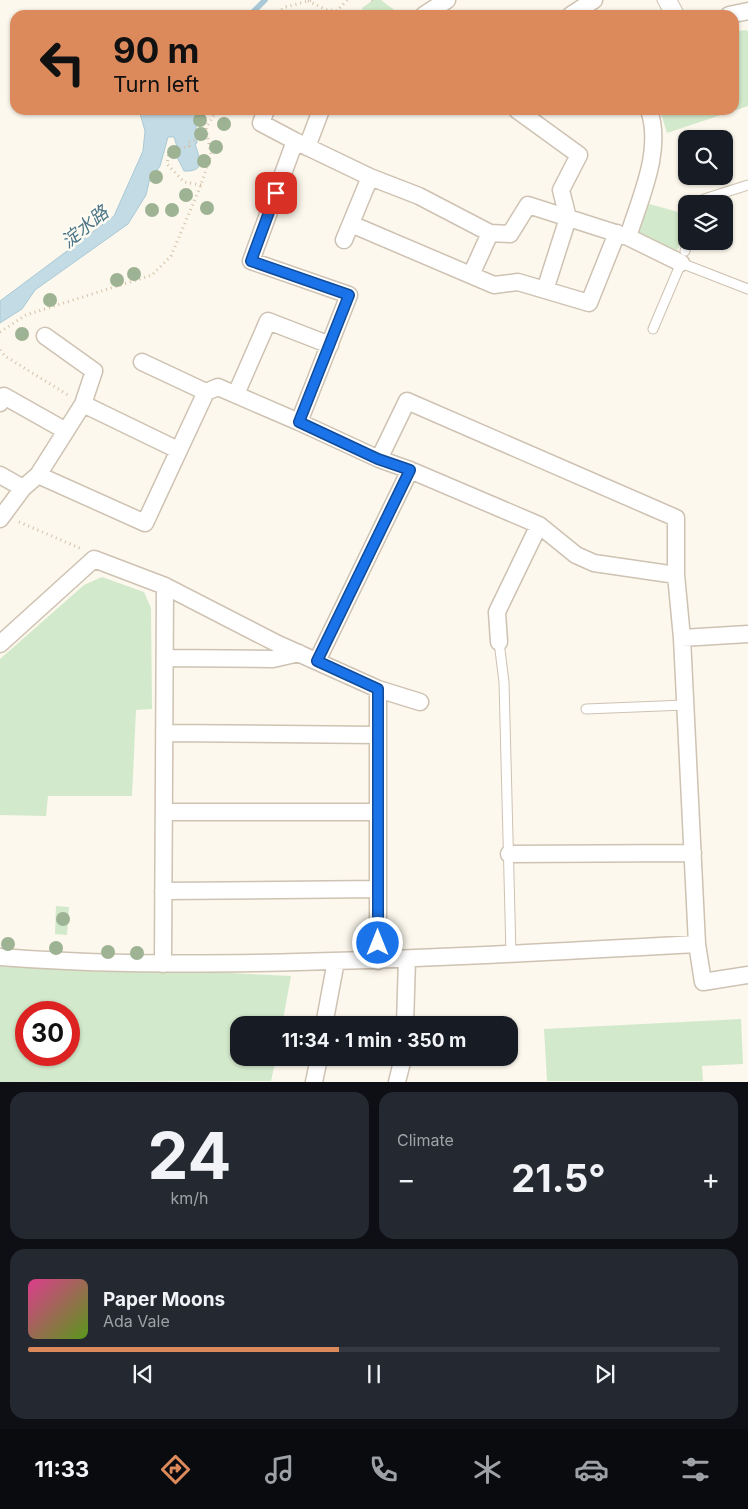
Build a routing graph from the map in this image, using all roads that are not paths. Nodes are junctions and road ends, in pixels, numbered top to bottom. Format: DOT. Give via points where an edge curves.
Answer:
graph roads {
  1 [pos="447,0"];
  2 [pos="594,0"];
  3 [pos="432,10"];
  4 [pos="579,10"];
  5 [pos="264,115"];
  6 [pos="318,115"];
  7 [pos="524,115"];
  8 [pos="650,115"];
  9 [pos="301,144"];
  10 [pos="370,177"];
  11 [pos="748,185"];
  12 [pos="717,195"];
  13 [pos="568,218"];
  14 [pos="350,224"];
  15 [pos="490,233"];
  16 [pos="623,235"];
  17 [pos="344,240"];
  18 [pos="685,250"];
  19 [pos="683,257"];
  20 [pos="471,275"];
  21 [pos="748,289"];
  22 [pos="545,290"];
  23 [pos="653,329"];
  24 [pos="45,336"];
  25 [pos="330,345"];
  26 [pos="142,362"];
  27 [pos="206,392"];
  28 [pos="236,394"];
  29 [pos="0,403"];
  30 [pos="83,404"];
  31 [pos="299,422"];
  32 [pos="66,431"];
  33 [pos="178,450"];
  34 [pos="378,459"];
  35 [pos="410,470"];
  36 [pos="0,475"];
  37 [pos="38,475"];
  38 [pos="23,488"];
  39 [pos="1,516"];
  40 [pos="539,525"];
  41 [pos="676,576"];
  42 [pos="165,586"];
  43 [pos="748,634"];
  44 [pos="682,638"];
  45 [pos="498,642"];
  46 [pos="0,644"];
  47 [pos="299,653"];
  48 [pos="165,658"];
  49 [pos="317,661"];
  50 [pos="378,689"];
  51 [pos="420,702"];
  52 [pos="685,705"];
  53 [pos="586,709"];
  54 [pos="164,732"];
  55 [pos="378,735"];
  56 [pos="164,812"];
  57 [pos="378,812"];
  58 [pos="693,853"];
  59 [pos="509,854"];
  60 [pos="378,889"];
  61 [pos="163,891"];
  62 [pos="697,944"];
  63 [pos="511,954"];
  64 [pos="0,957"];
  65 [pos="407,959"];
  66 [pos="336,961"];
  67 [pos="378,961"];
  68 [pos="163,964"];
  69 [pos="748,975"];
  70 [pos="326,1016"];
  71 [pos="405,1016"];
  72 [pos="317,1066"];
  73 [pos="401,1066"];
  74 [pos="314,1082"];
  75 [pos="397,1082"];
  1 -- 3 [label="street"];
  2 -- 4 [label="street"];
  5 -- 9 [label="street" via="261,123"];
  6 -- 9 [label="street"];
  7 -- 13 [label="street" via="579,156 561,190"];
  8 -- 16 [label="street" via="654,141 651,159"];
  9 -- 10 [label="street"];
  9 -- 25 [label="street" via="251,261 349,295"];
  10 -- 14 [label="street"];
  10 -- 15 [label="street" via="420,196"];
  11 -- 12 [label="lane"];
  13 -- 15 [label="street" via="528,205 510,234"];
  13 -- 16 [label="street"];
  13 -- 22 [label="street"];
  14 -- 17 [label="street"];
  14 -- 20 [label="street"];
  15 -- 20 [label="street"];
  16 -- 19 [label="street"];
  16 -- 22 [label="street" via="589,303"];
  18 -- 19 [label="lane"];
  19 -- 21 [label="lane"];
  19 -- 23 [label="lane"];
  20 -- 22 [label="street" via="494,285 518,282"];
  24 -- 30 [label="street" via="94,372"];
  25 -- 28 [label="street" via="268,321"];
  25 -- 31 [label="street"];
  26 -- 27 [label="street"];
  27 -- 28 [label="street" via="218,386"];
  27 -- 33 [label="street"];
  28 -- 31 [label="street"];
  29 -- 32 [label="street" via="4,396"];
  30 -- 32 [label="street"];
  30 -- 33 [label="street"];
  31 -- 34 [label="street"];
  32 -- 37 [label="street"];
  33 -- 37 [label="street" via="145,523"];
  34 -- 35 [label="street"];
  34 -- 41 [label="street" via="407,401 676,518"];
  35 -- 40 [label="street"];
  35 -- 49 [label="street"];
  36 -- 38 [label="street"];
  37 -- 38 [label="street"];
  38 -- 39 [label="street"];
  40 -- 41 [label="street" via="576,555 594,564"];
  40 -- 45 [label="street" via="497,612"];
  41 -- 44 [label="street"];
  42 -- 46 [label="street" via="94,559"];
  42 -- 47 [label="street"];
  42 -- 48 [label="street"];
  43 -- 44 [label="street"];
  44 -- 52 [label="street"];
  45 -- 59 [label="lane" via="504,682"];
  47 -- 48 [label="street" via="273,659"];
  47 -- 49 [label="street"];
  48 -- 54 [label="street"];
  49 -- 50 [label="street"];
  50 -- 51 [label="street"];
  50 -- 55 [label="street"];
  52 -- 53 [label="lane"];
  52 -- 58 [label="street"];
  54 -- 55 [label="street"];
  54 -- 56 [label="street"];
  55 -- 57 [label="street"];
  56 -- 57 [label="street"];
  56 -- 61 [label="street"];
  57 -- 60 [label="street"];
  58 -- 59 [label="street"];
  58 -- 62 [label="street"];
  59 -- 63 [label="lane"];
  60 -- 61 [label="street"];
  60 -- 67 [label="street"];
  61 -- 68 [label="street"];
  62 -- 63 [label="street"];
  62 -- 69 [label="street" via="703,982"];
  63 -- 65 [label="street"];
  64 -- 68 [label="street" via="66,963"];
  65 -- 67 [label="street"];
  65 -- 71 [label="street"];
  66 -- 67 [label="street"];
  66 -- 68 [label="street"];
  66 -- 70 [label="street"];
  72 -- 74 [label="street"];
  73 -- 75 [label="street"];
}
